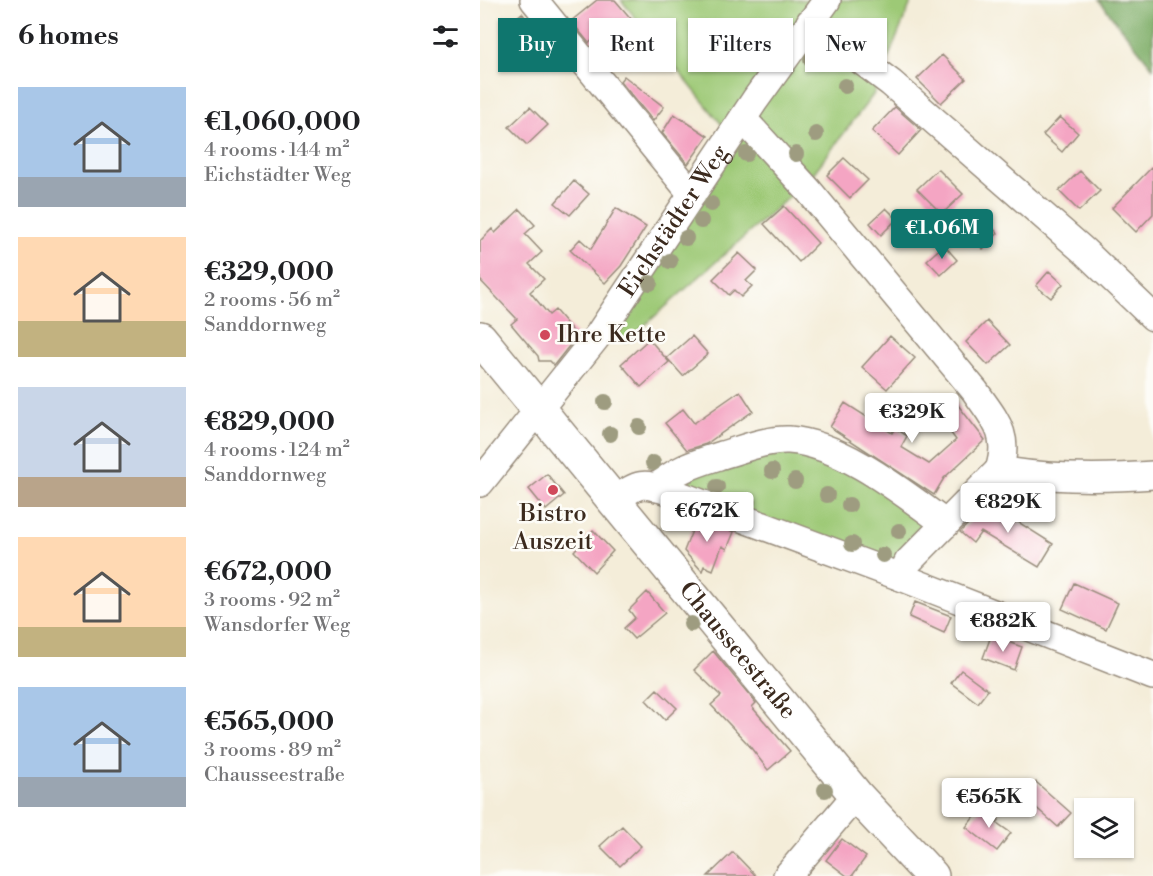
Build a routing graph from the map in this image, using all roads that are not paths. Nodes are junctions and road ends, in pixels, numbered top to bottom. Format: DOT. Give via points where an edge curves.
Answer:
graph roads {
  1 [pos="534,0"];
  2 [pos="827,0"];
  3 [pos="813,18"];
  4 [pos="805,29"];
  5 [pos="876,72"];
  6 [pos="743,119"];
  7 [pos="692,194"];
  8 [pos="1153,317"];
  9 [pos="480,338"];
  10 [pos="540,409"];
  11 [pos="999,470"];
  12 [pos="1153,475"];
  13 [pos="480,483"];
  14 [pos="657,488"];
  15 [pos="615,500"];
  16 [pos="945,524"];
  17 [pos="901,577"];
  18 [pos="1153,676"];
  19 [pos="856,795"];
  20 [pos="787,876"];
  21 [pos="932,876"];
  1 -- 7 [label="street"];
  2 -- 3 [label="street, Eichstädter Weg"];
  4 -- 6 [label="street, Eichstädter Weg"];
  5 -- 8 [label="street" via="1084,251"];
  6 -- 7 [label="street, Eichstädter Weg"];
  6 -- 11 [label="street, Eichstädter Weg" via="809,191 975,391 999,427 1005,452"];
  7 -- 10 [label="street, Eichstädter Weg" via="599,334"];
  9 -- 10 [label="main road, Chausseestraße"];
  10 -- 13 [label="street, Eichstädter Weg"];
  10 -- 15 [label="main road, Chausseestraße"];
  11 -- 12 [label="street" via="1038,477"];
  11 -- 16 [label="street"];
  14 -- 15 [label="street" via="636,485"];
  14 -- 16 [label="street" via="665,478 706,460 787,440 835,454 888,483"];
  14 -- 17 [label="street"];
  15 -- 19 [label="main road, Chausseestraße"];
  16 -- 17 [label="street" via="908,562"];
  17 -- 18 [label="street"];
  19 -- 20 [label="street"];
  19 -- 21 [label="main road, Chausseestraße"];
}
